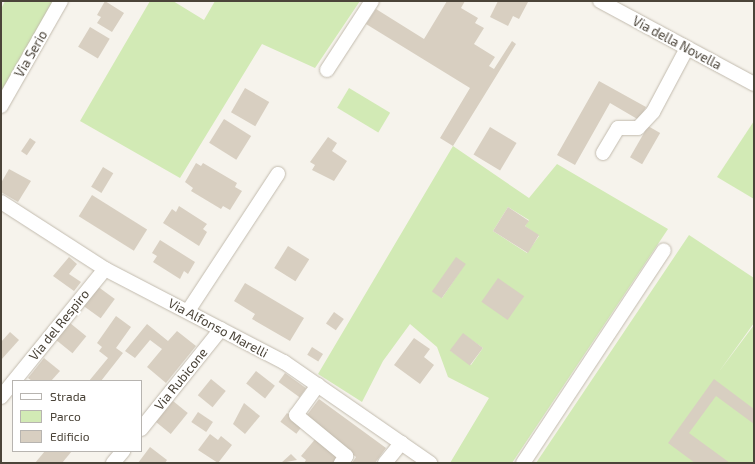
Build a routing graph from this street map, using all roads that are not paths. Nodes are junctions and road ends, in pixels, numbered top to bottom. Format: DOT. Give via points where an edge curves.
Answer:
graph roads {
  1 [pos="61,1"];
  2 [pos="372,1"];
  3 [pos="600,1"];
  4 [pos="688,48"];
  5 [pos="327,70"];
  6 [pos="754,84"];
  7 [pos="1,106"];
  8 [pos="603,153"];
  9 [pos="278,174"];
  10 [pos="1,202"];
  11 [pos="664,250"];
  12 [pos="104,268"];
  13 [pos="188,311"];
  14 [pos="221,329"];
  15 [pos="16,380"];
  16 [pos="12,384"];
  17 [pos="318,385"];
  18 [pos="1,397"];
  19 [pos="142,428"];
  20 [pos="401,443"];
  21 [pos="122,452"];
  22 [pos="113,463"];
  23 [pos="341,463"];
  24 [pos="384,463"];
  25 [pos="430,463"];
  26 [pos="523,463"];
  1 -- 7 [label="street, Via Serio"];
  2 -- 5 [label="street"];
  3 -- 4 [label="street, Via della Novella"];
  4 -- 6 [label="street, Via della Novella"];
  4 -- 8 [label="street" via="653,112 638,128 618,128"];
  9 -- 13 [label="street"];
  10 -- 12 [label="street, Via Alfonso Marelli"];
  11 -- 26 [label="street"];
  12 -- 13 [label="street, Via Alfonso Marelli"];
  12 -- 15 [label="street, Via del Respiro"];
  13 -- 14 [label="street, Via Alfonso Marelli"];
  14 -- 17 [label="street, Via Alfonso Marelli"];
  14 -- 19 [label="street, Via Rubicone"];
  16 -- 18 [label="street, Via del Respiro"];
  17 -- 20 [label="street, Via Alfonso Marelli"];
  17 -- 23 [label="street" via="296,415 346,456"];
  20 -- 24 [label="street"];
  20 -- 25 [label="street, Via Alfonso Marelli"];
  21 -- 22 [label="street"];
}
